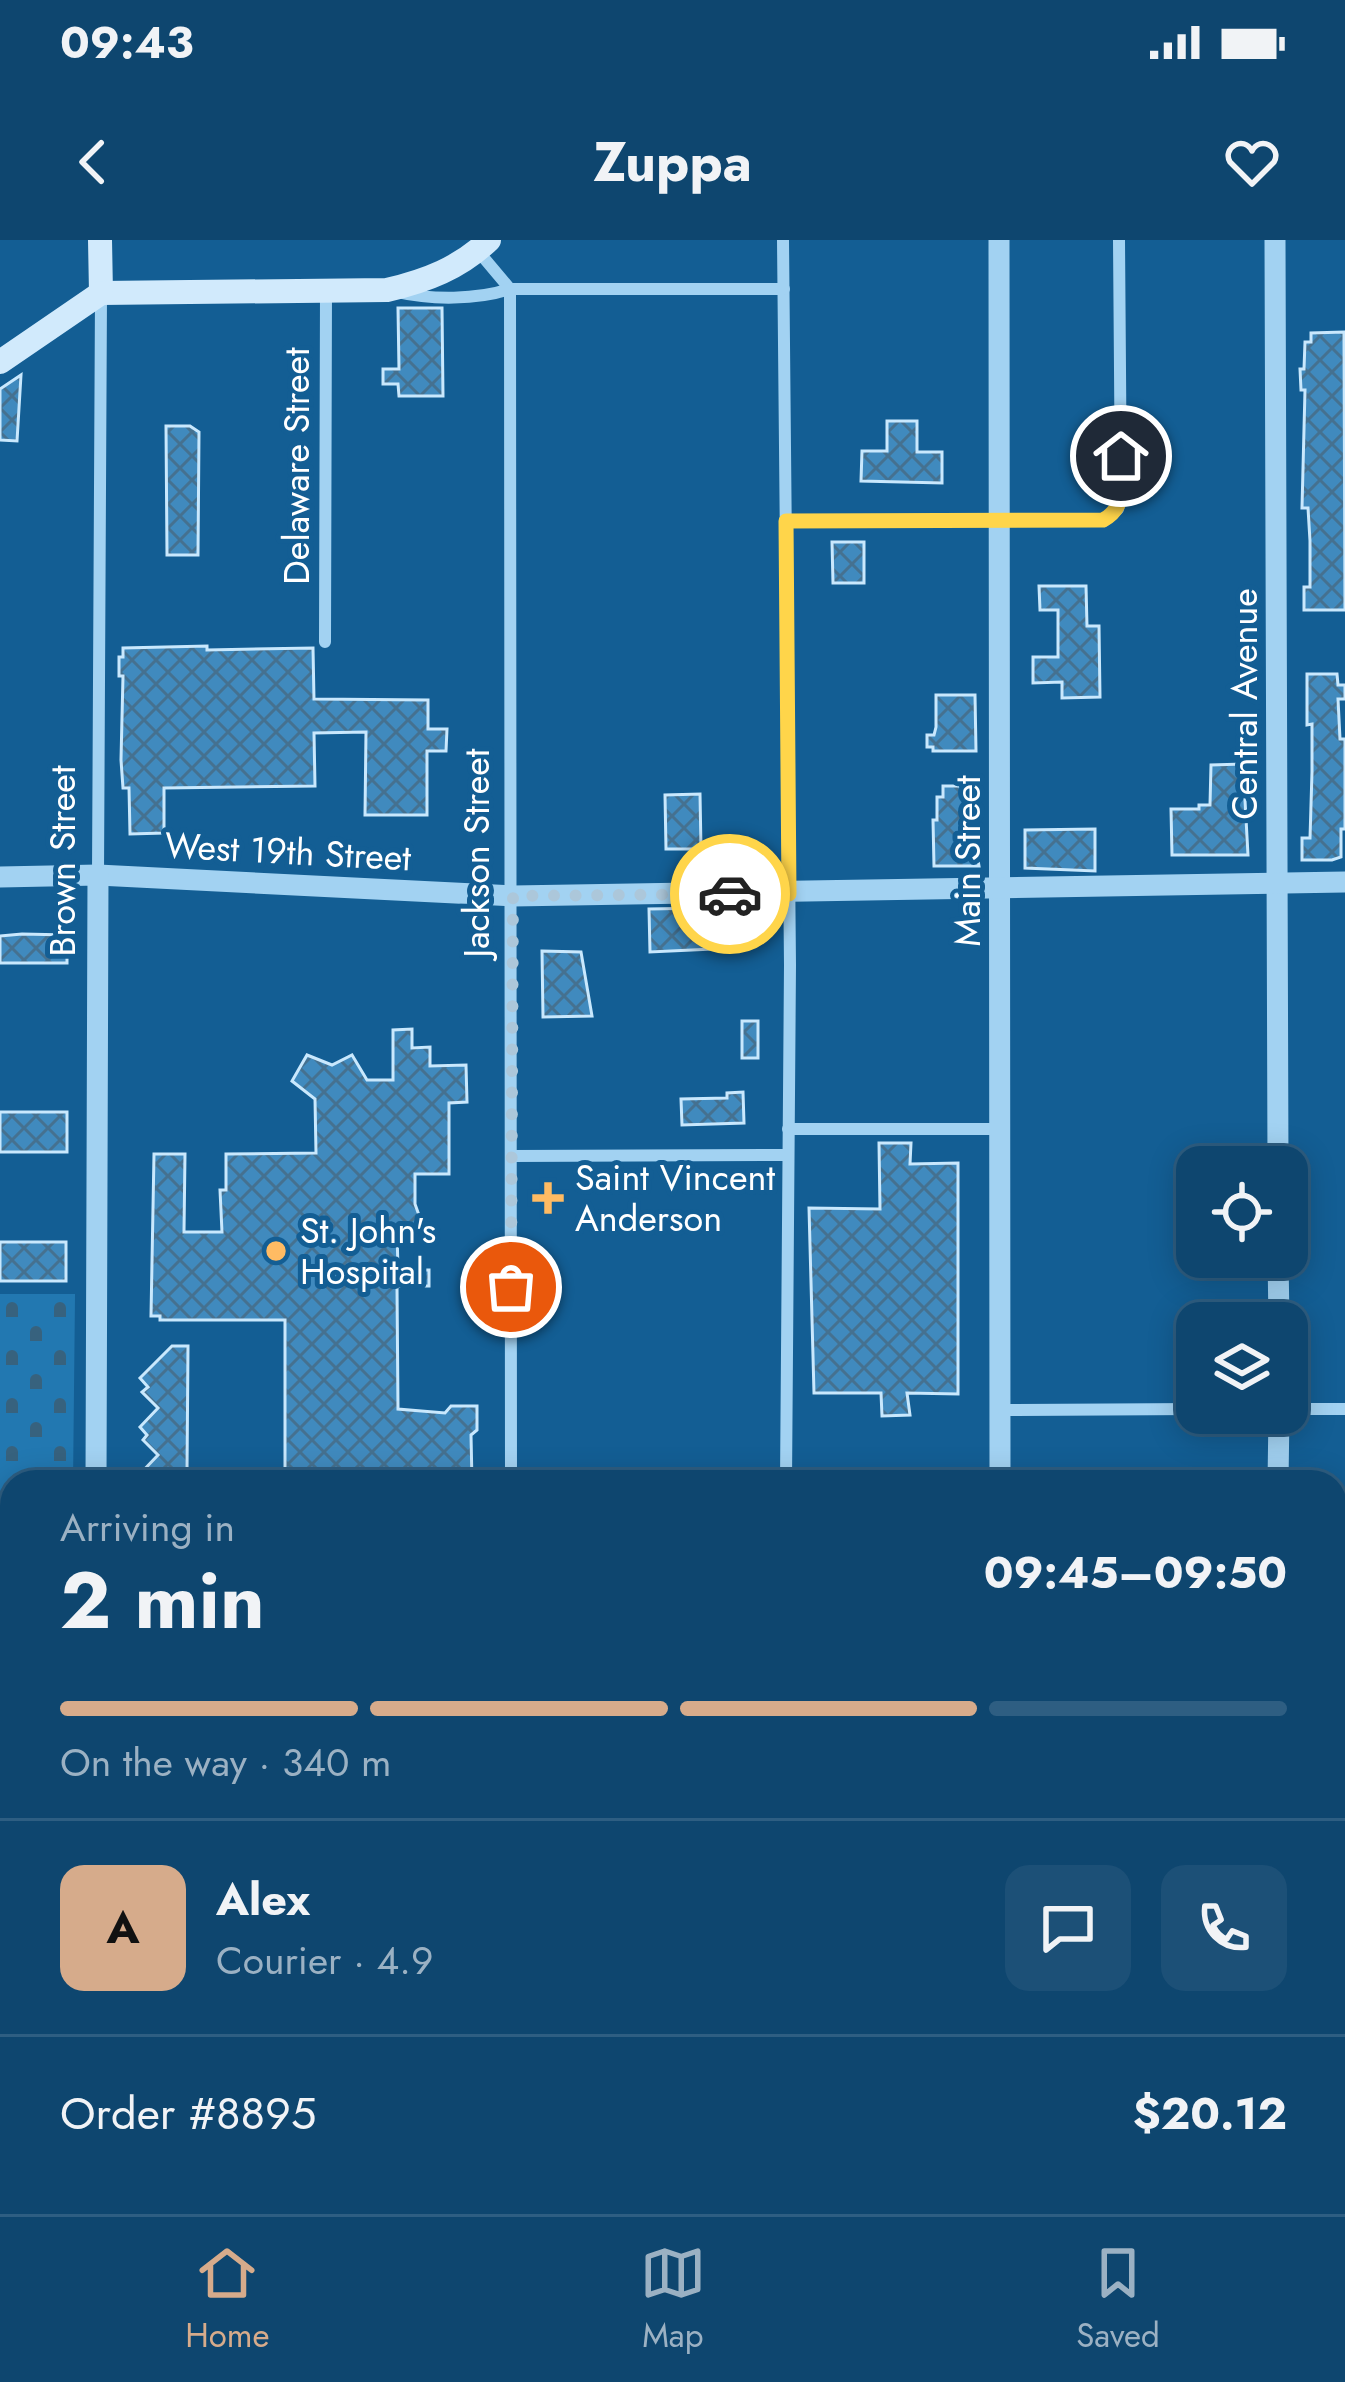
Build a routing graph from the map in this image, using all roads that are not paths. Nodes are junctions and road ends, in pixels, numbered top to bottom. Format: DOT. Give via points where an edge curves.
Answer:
graph roads {
  1 [pos="100,240"];
  2 [pos="784,240"];
  3 [pos="1000,240"];
  4 [pos="1119,240"];
  5 [pos="1275,240"];
  6 [pos="484,245"];
  7 [pos="510,289"];
  8 [pos="784,289"];
  9 [pos="387,290"];
  10 [pos="326,291"];
  11 [pos="101,293"];
  12 [pos="0,362"];
  13 [pos="1000,520"];
  14 [pos="786,521"];
  15 [pos="325,642"];
  16 [pos="98,875"];
  17 [pos="0,877"];
  18 [pos="1345,882"];
  19 [pos="1278,884"];
  20 [pos="1000,891"];
  21 [pos="789,894"];
  22 [pos="513,896"];
  23 [pos="1000,1129"];
  24 [pos="788,1130"];
  25 [pos="1278,1146"];
  26 [pos="787,1155"];
  27 [pos="511,1156"];
  28 [pos="1176,1409"];
  29 [pos="1308,1409"];
  30 [pos="1345,1409"];
  31 [pos="1000,1410"];
  32 [pos="1279,1434"];
  33 [pos="96,1470"];
  34 [pos="511,1470"];
  35 [pos="786,1470"];
  36 [pos="1000,1470"];
  37 [pos="1278,1470"];
  1 -- 11 [label="main road, Brown Street"];
  2 -- 8 [label="street"];
  3 -- 13 [label="street, Main Street"];
  4 -- 13 [label="street" via="1121,499 1103,520"];
  5 -- 19 [label="street, Central Avenue"];
  6 -- 7 [label="street"];
  6 -- 9 [label="main road" via="424,282"];
  7 -- 8 [label="street"];
  7 -- 9 [label="street" via="416,297"];
  7 -- 22 [label="street, Jackson Street"];
  8 -- 14 [label="street"];
  9 -- 10 [label="main road"];
  10 -- 11 [label="main road"];
  10 -- 15 [label="street, Delaware Street"];
  11 -- 12 [label="main road"];
  11 -- 16 [label="street, Brown Street"];
  13 -- 14 [label="street"];
  13 -- 20 [label="street, Main Street"];
  14 -- 21 [label="street"];
  16 -- 17 [label="street, West 19th Street"];
  16 -- 22 [label="street, West 19th Street"];
  16 -- 33 [label="street, Brown Street"];
  18 -- 19 [label="street, West 19th Street"];
  19 -- 20 [label="street, West 19th Street"];
  19 -- 25 [label="street, Central Avenue"];
  20 -- 21 [label="street, West 19th Street"];
  20 -- 23 [label="street, Main Street"];
  21 -- 22 [label="street, West 19th Street"];
  21 -- 24 [label="street"];
  22 -- 27 [label="street, Jackson Street"];
  23 -- 24 [label="street"];
  23 -- 31 [label="street, Main Street"];
  24 -- 26 [label="street"];
  26 -- 27 [label="street"];
  26 -- 35 [label="street"];
  27 -- 34 [label="street, Jackson Street"];
  28 -- 31 [label="street"];
  29 -- 30 [label="street"];
  31 -- 36 [label="street, Main Street"];
  32 -- 37 [label="street"];
}
